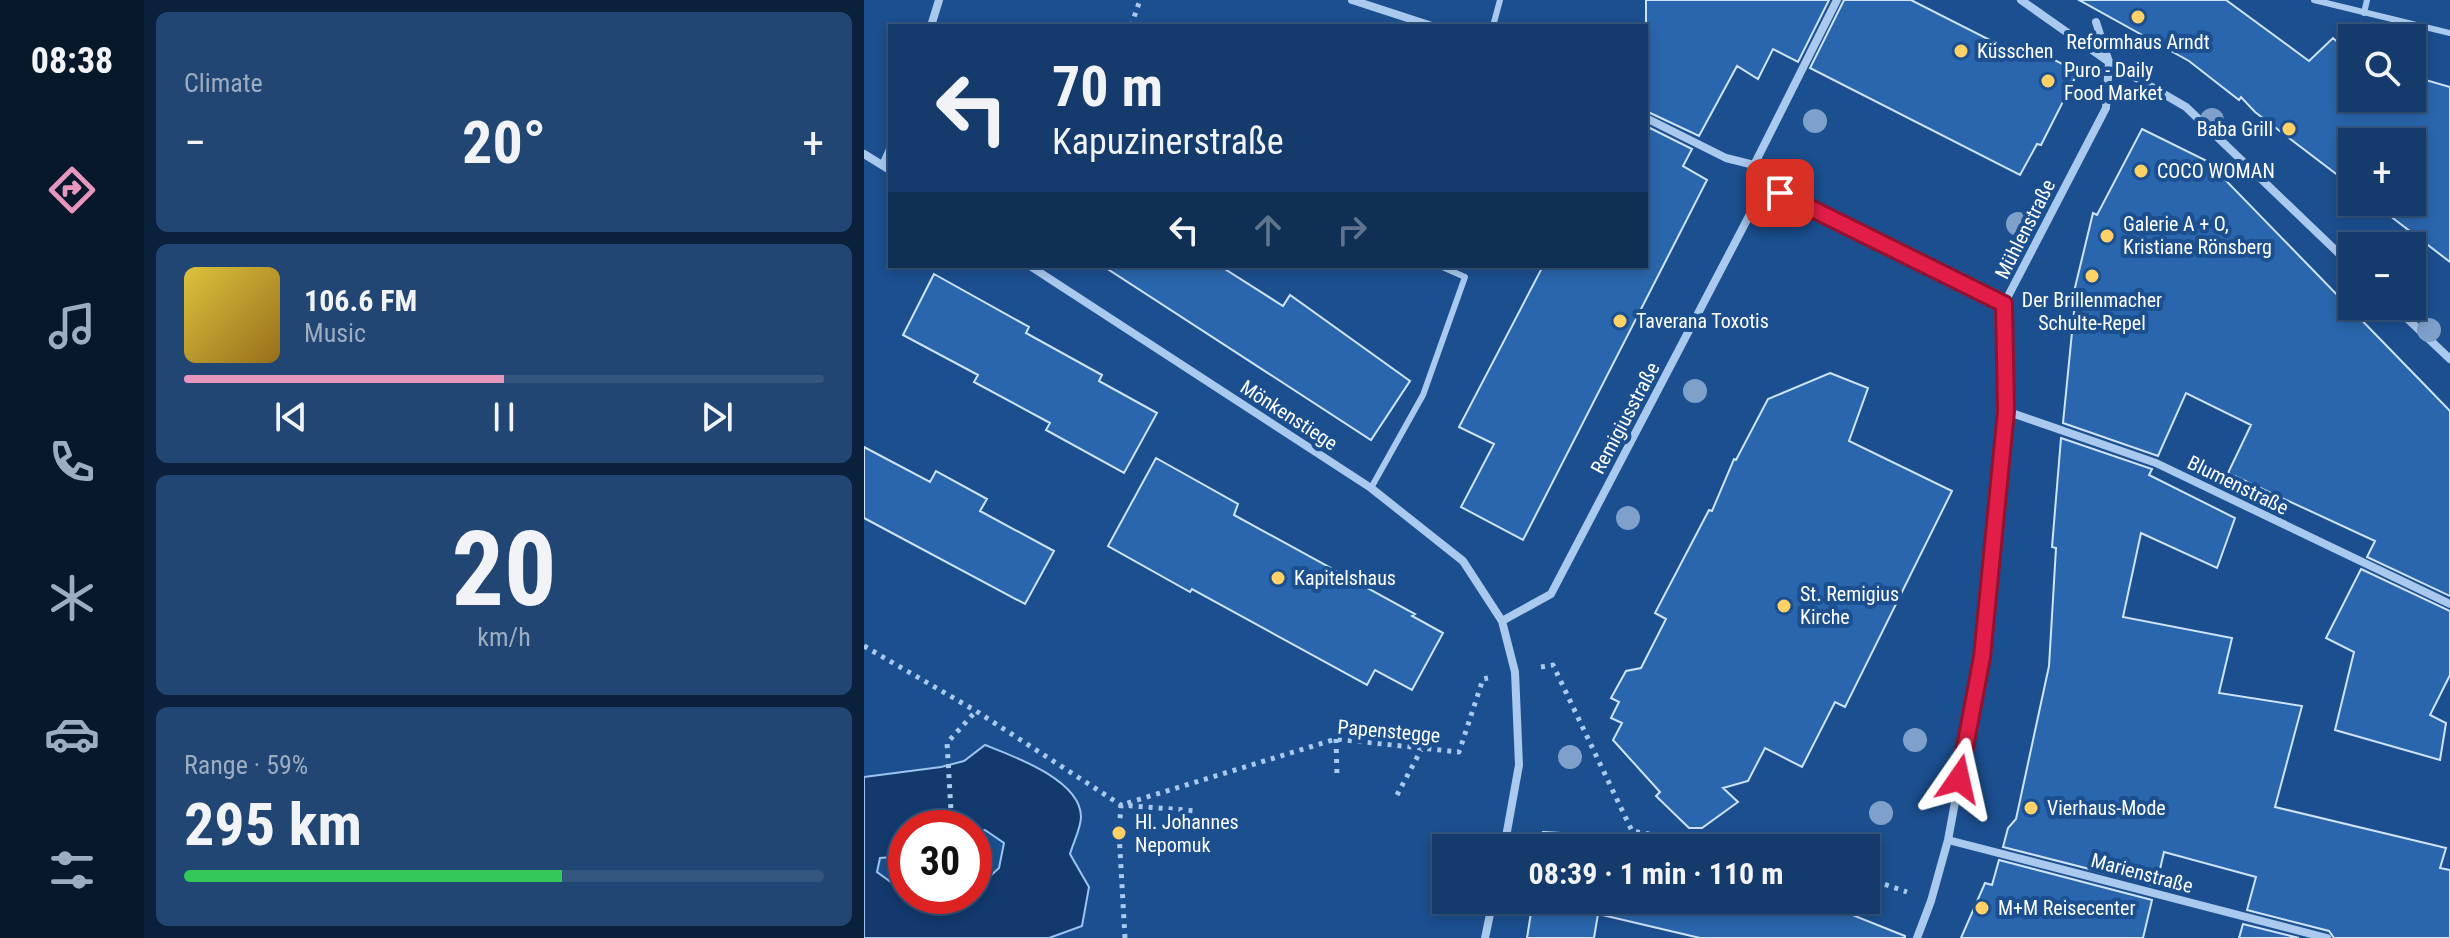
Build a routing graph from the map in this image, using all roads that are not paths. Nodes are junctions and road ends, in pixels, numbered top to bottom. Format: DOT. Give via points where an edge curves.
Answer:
graph roads {
  1 [pos="939,0"];
  2 [pos="1352,0"];
  3 [pos="1500,0"];
  4 [pos="1837,0"];
  5 [pos="2021,0"];
  6 [pos="2314,0"];
  7 [pos="2367,0"];
  8 [pos="2364,13"];
  9 [pos="2096,22"];
  10 [pos="932,24"];
  11 [pos="1426,24"];
  12 [pos="1494,24"];
  13 [pos="2450,33"];
  14 [pos="2109,62"];
  15 [pos="1648,119"];
  16 [pos="864,154"];
  17 [pos="1754,165"];
  18 [pos="886,168"];
  19 [pos="1760,195"];
  20 [pos="2338,253"];
  21 [pos="1033,268"];
  22 [pos="1445,268"];
  23 [pos="2004,304"];
  24 [pos="2409,320"];
  25 [pos="2450,359"];
  26 [pos="2006,411"];
  27 [pos="1371,488"];
  28 [pos="2450,604"];
  29 [pos="1502,621"];
  30 [pos="1507,834"];
  31 [pos="1948,840"];
  32 [pos="1490,914"];
  33 [pos="1485,938"];
  34 [pos="1917,938"];
  35 [pos="2327,938"];
  1 -- 10 [label="street"];
  2 -- 11 [label="street"];
  3 -- 12 [label="lane"];
  4 -- 17 [label="street"];
  5 -- 14 [label="street"];
  6 -- 8 [label="lane"];
  7 -- 8 [label="lane"];
  8 -- 13 [label="lane"];
  9 -- 14 [label="street"];
  14 -- 20 [label="street" via="2186,107"];
  14 -- 23 [label="street, Mühlenstraße" via="2106,108"];
  15 -- 17 [label="street" via="1726,158"];
  16 -- 18 [label="street"];
  17 -- 19 [label="street"];
  19 -- 23 [label="street" via="1780,193"];
  19 -- 29 [label="street, Remigiusstraße" via="1551,594"];
  21 -- 27 [label="street, Mönkenstiege"];
  22 -- 27 [label="lane" via="1465,277 1423,395"];
  23 -- 26 [label="street, Mühlenstraße"];
  24 -- 25 [label="street"];
  26 -- 28 [label="street, Blumenstraße" via="2156,463"];
  26 -- 31 [label="street, Mühlenstraße" via="1982,657"];
  27 -- 29 [label="street, Mönkenstiege" via="1463,561"];
  29 -- 30 [label="street" via="1515,672 1519,765"];
  31 -- 34 [label="street, Mühlenstraße"];
  31 -- 35 [label="street, Marienstraße"];
  32 -- 33 [label="street"];
}
